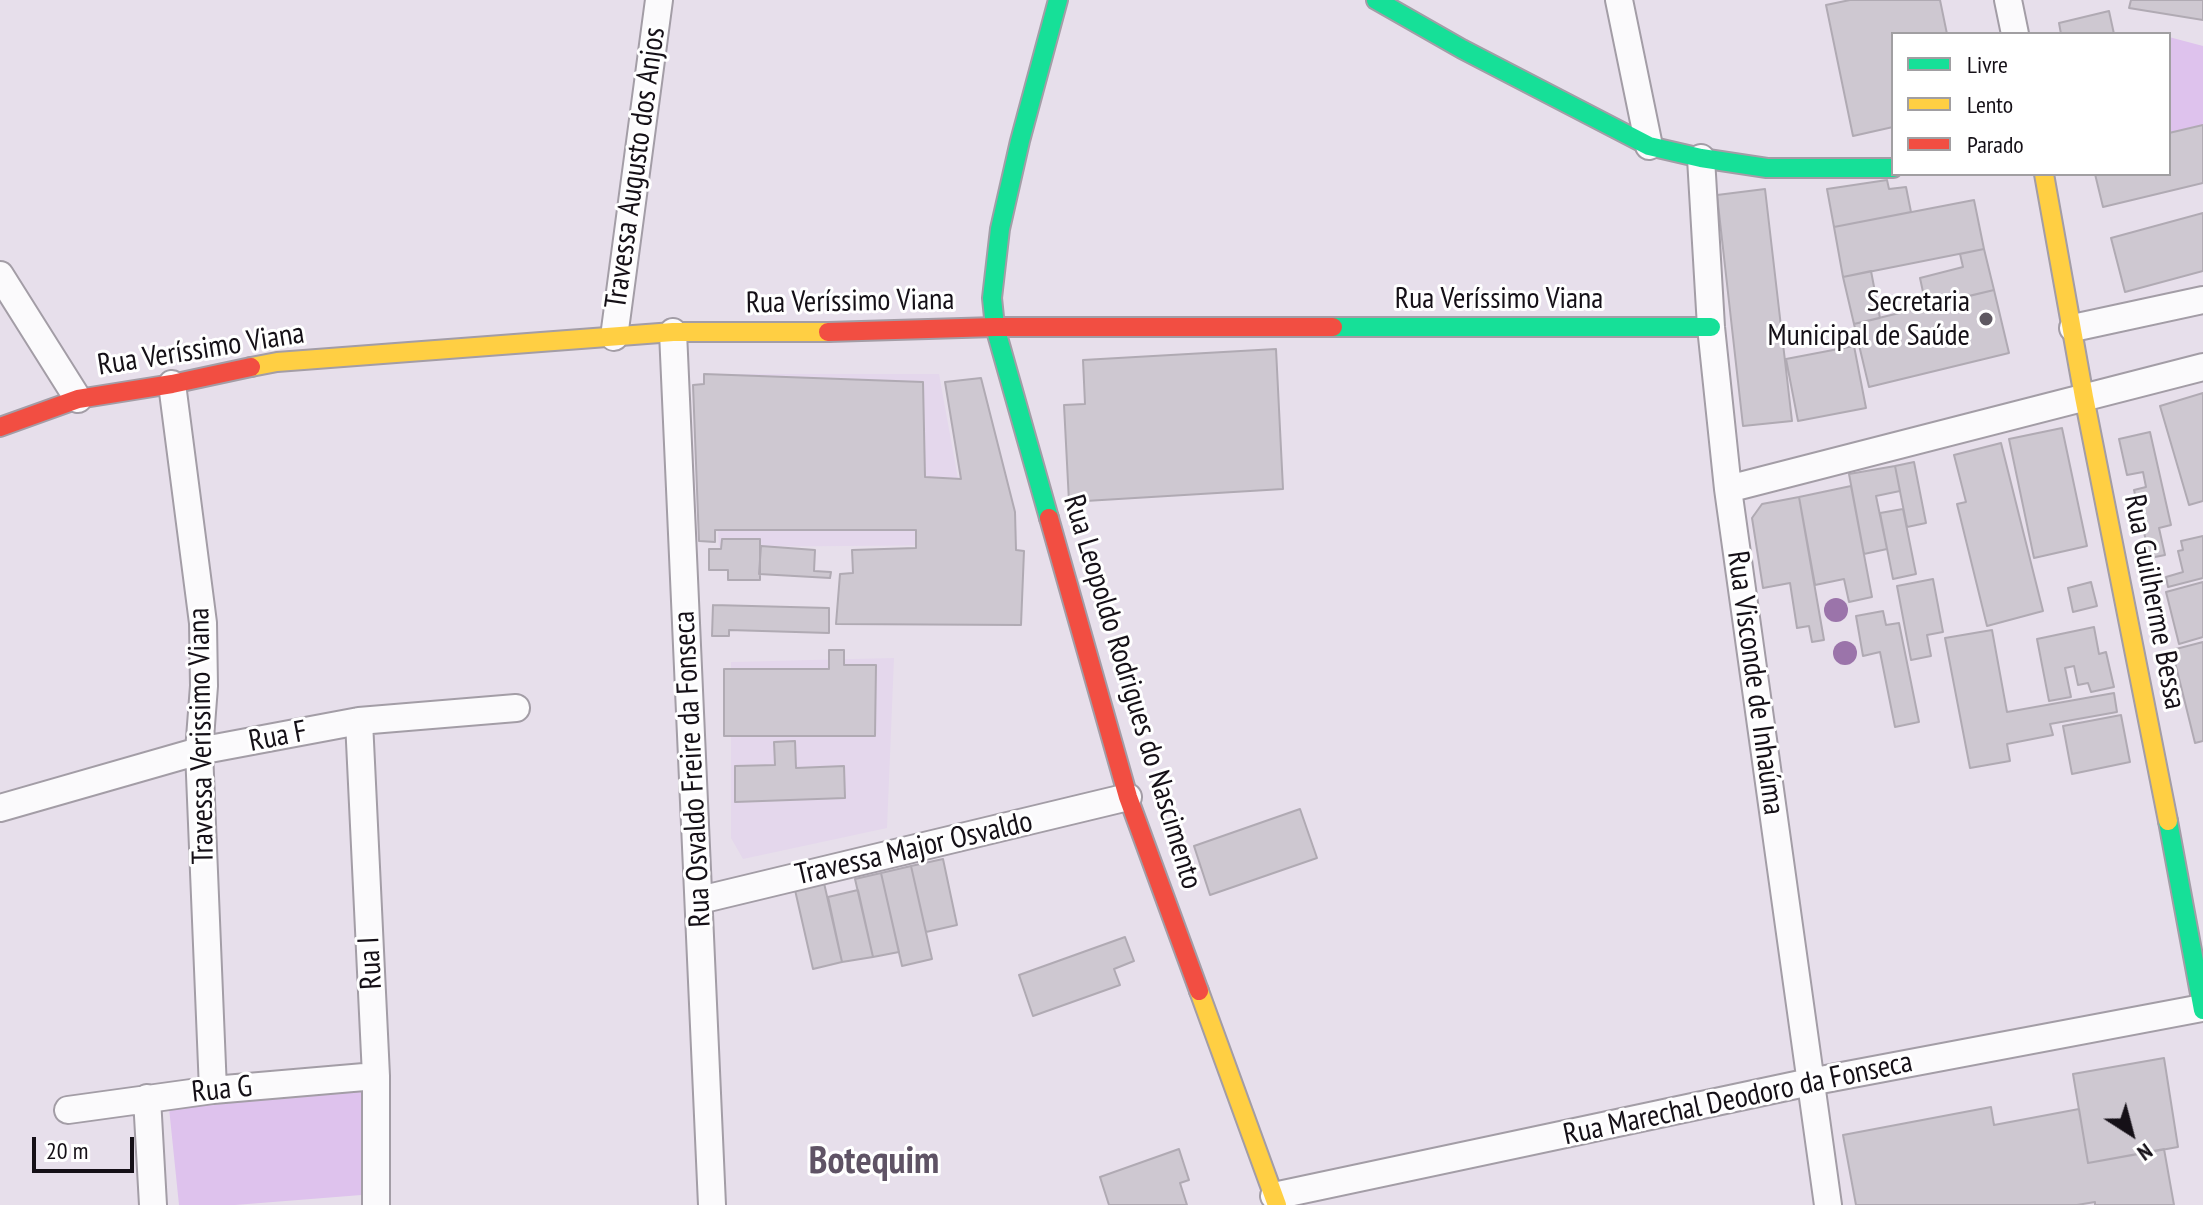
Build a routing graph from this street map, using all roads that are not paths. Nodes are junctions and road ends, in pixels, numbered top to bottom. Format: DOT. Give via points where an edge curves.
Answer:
graph roads {
  1 [pos="659,0"];
  2 [pos="1058,0"];
  3 [pos="1376,0"];
  4 [pos="1619,0"];
  5 [pos="2008,0"];
  6 [pos="2015,32"];
  7 [pos="1649,146"];
  8 [pos="1701,158"];
  9 [pos="1891,168"];
  10 [pos="2044,176"];
  11 [pos="0,275"];
  12 [pos="2203,300"];
  13 [pos="995,327"];
  14 [pos="1711,327"];
  15 [pos="2073,328"];
  16 [pos="673,332"];
  17 [pos="614,337"];
  18 [pos="2203,367"];
  19 [pos="172,384"];
  20 [pos="2084,397"];
  21 [pos="78,399"];
  22 [pos="0,427"];
  23 [pos="1728,489"];
  24 [pos="516,708"];
  25 [pos="359,721"];
  26 [pos="199,751"];
  27 [pos="1128,797"];
  28 [pos="0,808"];
  29 [pos="700,900"];
  30 [pos="2203,1009"];
  31 [pos="376,1076"];
  32 [pos="1810,1082"];
  33 [pos="213,1090"];
  34 [pos="147,1098"];
  35 [pos="68,1110"];
  36 [pos="1276,1200"];
  37 [pos="153,1205"];
  38 [pos="376,1205"];
  39 [pos="712,1205"];
  40 [pos="1828,1205"];
  1 -- 17 [label="street, Travessa Augusto dos Anjos"];
  2 -- 13 [label="street, Rua Leopoldo Rodrigues do Nascimento" via="1000,229 992,298"];
  3 -- 7 [label="street"];
  4 -- 7 [label="street"];
  5 -- 6 [label="street"];
  7 -- 8 [label="street"];
  8 -- 9 [label="street" via="1767,168"];
  8 -- 14 [label="street, Rua Visconde de Inhaúma"];
  10 -- 15 [label="street, Rua Guilherme Bessa"];
  11 -- 21 [label="street"];
  12 -- 15 [label="street"];
  13 -- 14 [label="street, Rua Veríssimo Viana"];
  13 -- 16 [label="street, Rua Veríssimo Viana"];
  13 -- 27 [label="street, Rua Leopoldo Rodrigues do Nascimento"];
  14 -- 23 [label="street, Rua Visconde de Inhaúma"];
  15 -- 20 [label="street, Rua Guilherme Bessa"];
  16 -- 17 [label="street, Rua Veríssimo Viana"];
  16 -- 29 [label="street, Rua Osvaldo Freire da Fonseca"];
  17 -- 19 [label="street, Rua Veríssimo Viana" via="277,362"];
  18 -- 20 [label="street"];
  19 -- 21 [label="street, Rua Veríssimo Viana"];
  19 -- 26 [label="street, Travessa Verissimo Viana" via="203,623"];
  20 -- 23 [label="street"];
  20 -- 30 [label="street, Rua Guilherme Bessa"];
  21 -- 22 [label="street, Rua Veríssimo Viana"];
  23 -- 32 [label="street, Rua Visconde de Inhaúma"];
  24 -- 25 [label="street, Rua F"];
  25 -- 26 [label="street, Rua F"];
  25 -- 31 [label="street, Rua I"];
  26 -- 28 [label="street, Rua F"];
  26 -- 33 [label="street, Travessa Verissimo Viana"];
  27 -- 29 [label="street, Travessa Major Osvaldo"];
  27 -- 36 [label="street, Rua Leopoldo Rodrigues do Nascimento"];
  29 -- 39 [label="street, Rua Osvaldo Freire da Fonseca"];
  30 -- 32 [label="street, Rua Marechal Deodoro da Fonseca"];
  31 -- 33 [label="street, Rua G"];
  31 -- 38 [label="street, Rua I"];
  32 -- 36 [label="street, Rua Marechal Deodoro da Fonseca"];
  32 -- 40 [label="street, Rua Visconde de Inhaúma"];
  33 -- 34 [label="street, Rua G"];
  34 -- 35 [label="street, Rua G"];
  34 -- 37 [label="street"];
}
